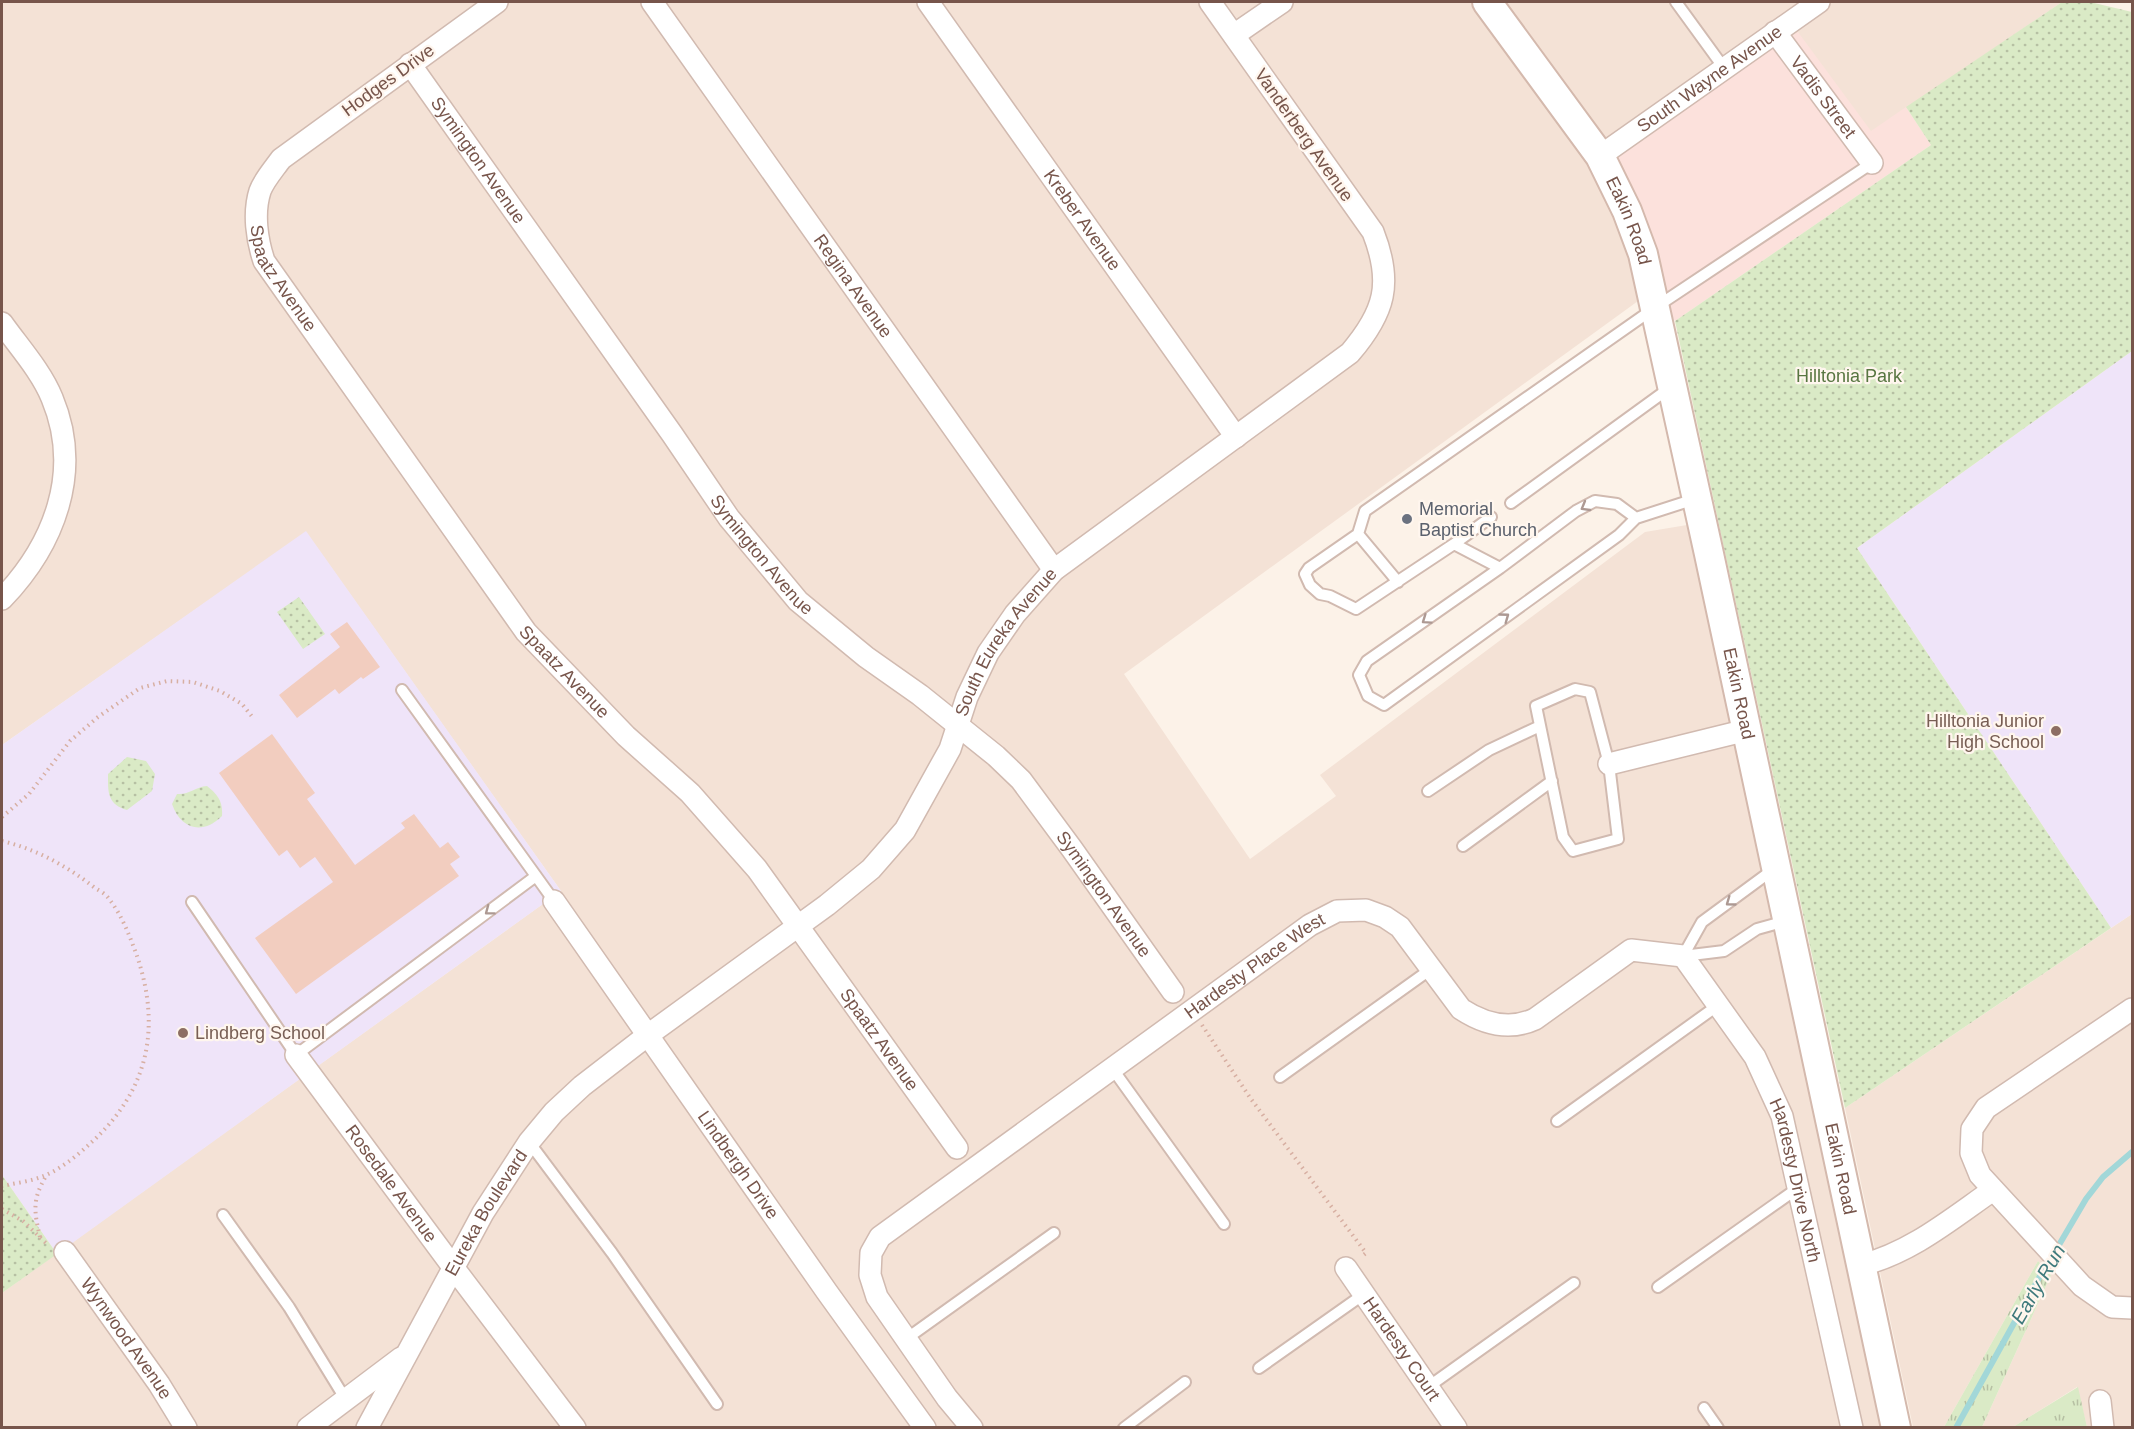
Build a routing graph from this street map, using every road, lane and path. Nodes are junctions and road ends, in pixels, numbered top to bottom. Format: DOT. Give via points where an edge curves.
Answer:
graph roads {
  1 [pos="497,2"];
  2 [pos="652,2"];
  3 [pos="928,2"];
  4 [pos="1210,2"];
  5 [pos="1282,2"];
  6 [pos="1487,2"];
  7 [pos="1676,2"];
  8 [pos="1819,2"];
  9 [pos="1776,32"];
  10 [pos="1234,35"];
  11 [pos="410,64"];
  12 [pos="1724,68"];
  13 [pos="1599,156"];
  14 [pos="281,159"];
  15 [pos="1872,163"];
  16 [pos="1384,275"];
  17 [pos="1656,307"];
  18 [pos="2,322"];
  19 [pos="1672,386"];
  20 [pos="1236,437"];
  21 [pos="1697,498"];
  22 [pos="1511,503"];
  23 [pos="1491,517"];
  24 [pos="1636,518"];
  25 [pos="1358,534"];
  26 [pos="1454,544"];
  27 [pos="1500,568"];
  28 [pos="1054,570"];
  29 [pos="1398,582"];
  30 [pos="2,599"];
  31 [pos="402,690"];
  32 [pos="254,719"];
  33 [pos="958,726"];
  34 [pos="1540,726"];
  35 [pos="1747,730"];
  36 [pos="1609,764"];
  37 [pos="1552,781"];
  38 [pos="1428,791"];
  39 [pos="2,817"];
  40 [pos="2,841"];
  41 [pos="1463,846"];
  42 [pos="1777,867"];
  43 [pos="536,876"];
  44 [pos="554,901"];
  45 [pos="192,902"];
  46 [pos="1788,921"];
  47 [pos="797,926"];
  48 [pos="1683,956"];
  49 [pos="1431,969"];
  50 [pos="1173,992"];
  51 [pos="1717,1006"];
  52 [pos="1193,1009"];
  53 [pos="2133,1009"];
  54 [pos="648,1035"];
  55 [pos="296,1055"];
  56 [pos="1112,1068"];
  57 [pos="1280,1077"];
  58 [pos="1557,1121"];
  59 [pos="530,1142"];
  60 [pos="957,1148"];
  61 [pos="46,1175"];
  62 [pos="2,1186"];
  63 [pos="1798,1188"];
  64 [pos="1993,1190"];
  65 [pos="2,1209"];
  66 [pos="223,1215"];
  67 [pos="1224,1224"];
  68 [pos="1054,1233"];
  69 [pos="40,1238"];
  70 [pos="65,1252"];
  71 [pos="1862,1265"];
  72 [pos="453,1267"];
  73 [pos="1346,1268"];
  74 [pos="1574,1283"];
  75 [pos="1658,1287"];
  76 [pos="1364,1294"];
  77 [pos="2133,1308"];
  78 [pos="906,1339"];
  79 [pos="406,1354"];
  80 [pos="1259,1368"];
  81 [pos="1185,1382"];
  82 [pos="1428,1387"];
  83 [pos="346,1400"];
  84 [pos="2100,1401"];
  85 [pos="717,1404"];
  86 [pos="1704,1408"];
  87 [pos="186,1428"];
  88 [pos="308,1428"];
  89 [pos="368,1428"];
  90 [pos="575,1428"];
  91 [pos="925,1428"];
  92 [pos="972,1428"];
  93 [pos="1124,1428"];
  94 [pos="1456,1428"];
  95 [pos="1718,1428"];
  96 [pos="1852,1428"];
  97 [pos="1896,1428"];
  98 [pos="2103,1428"];
  1 -- 11 [label="street, Hodges Drive"];
  2 -- 28 [label="street, Regina Avenue"];
  3 -- 20 [label="street, Kreber Avenue"];
  4 -- 10 [label="street, Vanderberg Avenue"];
  5 -- 10 [label="street"];
  6 -- 13 [label="street, Eakin Road"];
  7 -- 12 [label="lane"];
  8 -- 9 [label="street, South Wayne Avenue"];
  9 -- 12 [label="street, South Wayne Avenue"];
  9 -- 15 [label="street, Vadis Street"];
  10 -- 16 [label="street, Vanderberg Avenue" via="1373,232"];
  11 -- 14 [label="street, Hodges Drive"];
  11 -- 33 [label="street, Symington Avenue" via="729,518 767,564 798,601"];
  12 -- 13 [label="street, South Wayne Avenue"];
  13 -- 17 [label="street, Eakin Road" via="1635,231"];
  14 -- 47 [label="street, Spaatz Avenue" via="260,190 256,227 264,261 526,632 626,736 690,793 757,869"];
  15 -- 17 [label="lane"];
  16 -- 20 [label="street, South Eureka Avenue" via="1383,295 1366,336 1350,353"];
  17 -- 19 [label="street, Eakin Road"];
  17 -- 25 [label="lane" via="1365,511"];
  18 -- 30 [label="street" via="52,399 62,432 64,464 61,497 51,526 38,554"];
  19 -- 21 [label="street, Eakin Road"];
  19 -- 22 [label="lane"];
  20 -- 28 [label="street, South Eureka Avenue"];
  21 -- 24 [label="lane"];
  21 -- 35 [label="street, Eakin Road"];
  23 -- 26 [label="lane"];
  24 -- 27 [label="lane, one-way" via="1617,504 1595,501"];
  27 -- 24 [label="lane, one-way" via="1367,661 1359,675 1368,696 1384,705"];
  25 -- 29 [label="lane"];
  25 -- 29 [label="lane" via="1309,568 1305,574 1311,585 1320,594 1356,609"];
  26 -- 27 [label="lane"];
  26 -- 29 [label="lane"];
  28 -- 33 [label="street, South Eureka Avenue" via="1014,614 988,653"];
  31 -- 43 [label="lane"];
  32 -- 39 [label="path" via="242,704 193,682 167,681 140,688 70,741 29,794"];
  33 -- 47 [label="street, South Eureka Avenue" via="950,749 897,839 871,869"];
  33 -- 50 [label="street, Symington Avenue" via="1004,764 1044,809"];
  34 -- 36 [label="lane" via="1536,706 1575,689 1590,692"];
  34 -- 37 [label="lane"];
  34 -- 38 [label="lane" via="1489,750"];
  35 -- 36 [label="street"];
  35 -- 42 [label="street, Eakin Road"];
  36 -- 37 [label="lane" via="1618,839 1573,851 1563,837"];
  37 -- 41 [label="lane"];
  40 -- 61 [label="path" via="46,856 109,898 130,936 145,980 150,1026 143,1066 127,1101 105,1130 79,1154"];
  42 -- 46 [label="street, Eakin Road"];
  42 -- 48 [label="lane, one-way" via="1702,922"];
  43 -- 44 [label="lane"];
  43 -- 55 [label="lane, one-way"];
  44 -- 54 [label="street, Lindbergh Drive"];
  45 -- 55 [label="lane"];
  46 -- 48 [label="lane, Hardesty Place West" via="1757,929 1724,951"];
  46 -- 71 [label="street, Eakin Road"];
  47 -- 54 [label="street, South Eureka Avenue"];
  47 -- 60 [label="street, Spaatz Avenue"];
  48 -- 49 [label="street, Hardesty Place West" via="1631,950 1535,1018 1505,1026 1474,1018 1461,1009"];
  48 -- 51 [label="street, Hardesty Drive North"];
  49 -- 52 [label="street, Hardesty Place West" via="1400,927 1385,917 1366,910 1336,911 1310,925"];
  49 -- 57 [label="lane"];
  51 -- 58 [label="lane"];
  51 -- 63 [label="street, Hardesty Drive North" via="1755,1057 1769,1084 1782,1116"];
  52 -- 56 [label="street, Hardesty Place West"];
  52 -- 73 [label="path" via="1251,1099 1366,1254"];
  53 -- 64 [label="street" via="1986,1108 1972,1129 1971,1153"];
  54 -- 59 [label="street, Eureka Boulevard" via="582,1086"];
  54 -- 91 [label="street, Lindbergh Drive"];
  55 -- 72 [label="street, Rosedale Avenue"];
  56 -- 67 [label="lane"];
  56 -- 78 [label="street, Hardesty Place West" via="880,1237 871,1253 870,1275 877,1297"];
  59 -- 72 [label="street, Eureka Boulevard"];
  59 -- 85 [label="lane"];
  61 -- 62 [label="path"];
  61 -- 69 [label="path" via="38,1190 34,1213"];
  63 -- 75 [label="lane"];
  63 -- 96 [label="street, Hardesty Drive North"];
  64 -- 71 [label="street" via="1915,1244"];
  64 -- 77 [label="street" via="2082,1286 2112,1307"];
  65 -- 69 [label="path" via="23,1221"];
  66 -- 83 [label="lane" via="289,1307"];
  68 -- 78 [label="lane"];
  69 -- 70 [label="path" via="57,1254"];
  70 -- 87 [label="street, Wynwood Avenue"];
  71 -- 97 [label="street, Eakin Road"];
  72 -- 79 [label="street, Eureka Boulevard"];
  72 -- 90 [label="street, Rosedale Avenue"];
  73 -- 76 [label="street, Hardesty Court"];
  74 -- 82 [label="lane"];
  76 -- 80 [label="lane"];
  76 -- 82 [label="street, Hardesty Court"];
  78 -- 92 [label="street"];
  79 -- 83 [label="street"];
  79 -- 89 [label="street, Eureka Boulevard"];
  81 -- 93 [label="lane"];
  82 -- 94 [label="street, Hardesty Court"];
  83 -- 88 [label="street"];
  84 -- 98 [label="street"];
  86 -- 95 [label="lane"];
}
